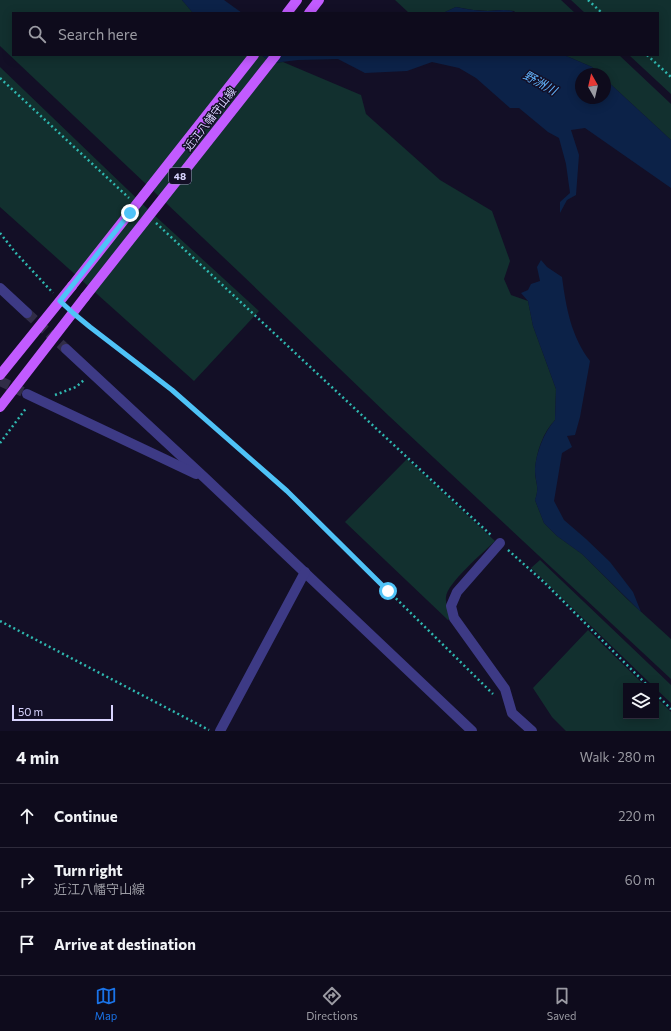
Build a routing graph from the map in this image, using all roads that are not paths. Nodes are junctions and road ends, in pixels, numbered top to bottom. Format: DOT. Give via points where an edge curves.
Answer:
graph roads {
  1 [pos="297,0"];
  2 [pos="319,0"];
  3 [pos="288,12"];
  4 [pos="310,12"];
  5 [pos="253,56"];
  6 [pos="275,56"];
  7 [pos="0,288"];
  8 [pos="28,313"];
  9 [pos="66,349"];
  10 [pos="0,375"];
  11 [pos="27,394"];
  12 [pos="0,406"];
  13 [pos="205,478"];
  14 [pos="500,543"];
  15 [pos="305,572"];
  16 [pos="220,731"];
  17 [pos="472,731"];
  18 [pos="532,731"];
  1 -- 3 [label="main road"];
  2 -- 4 [label="main road"];
  5 -- 10 [label="main road, 近江八幡守山線 / 48, bridge"];
  6 -- 12 [label="main road, 近江八幡守山線 / 48, bridge"];
  7 -- 8 [label="street"];
  9 -- 13 [label="street"];
  11 -- 13 [label="street"];
  13 -- 15 [label="street"];
  14 -- 18 [label="street" via="457,592 451,606 454,618 505,689 512,713"];
  15 -- 16 [label="street"];
  15 -- 17 [label="street"];
}
